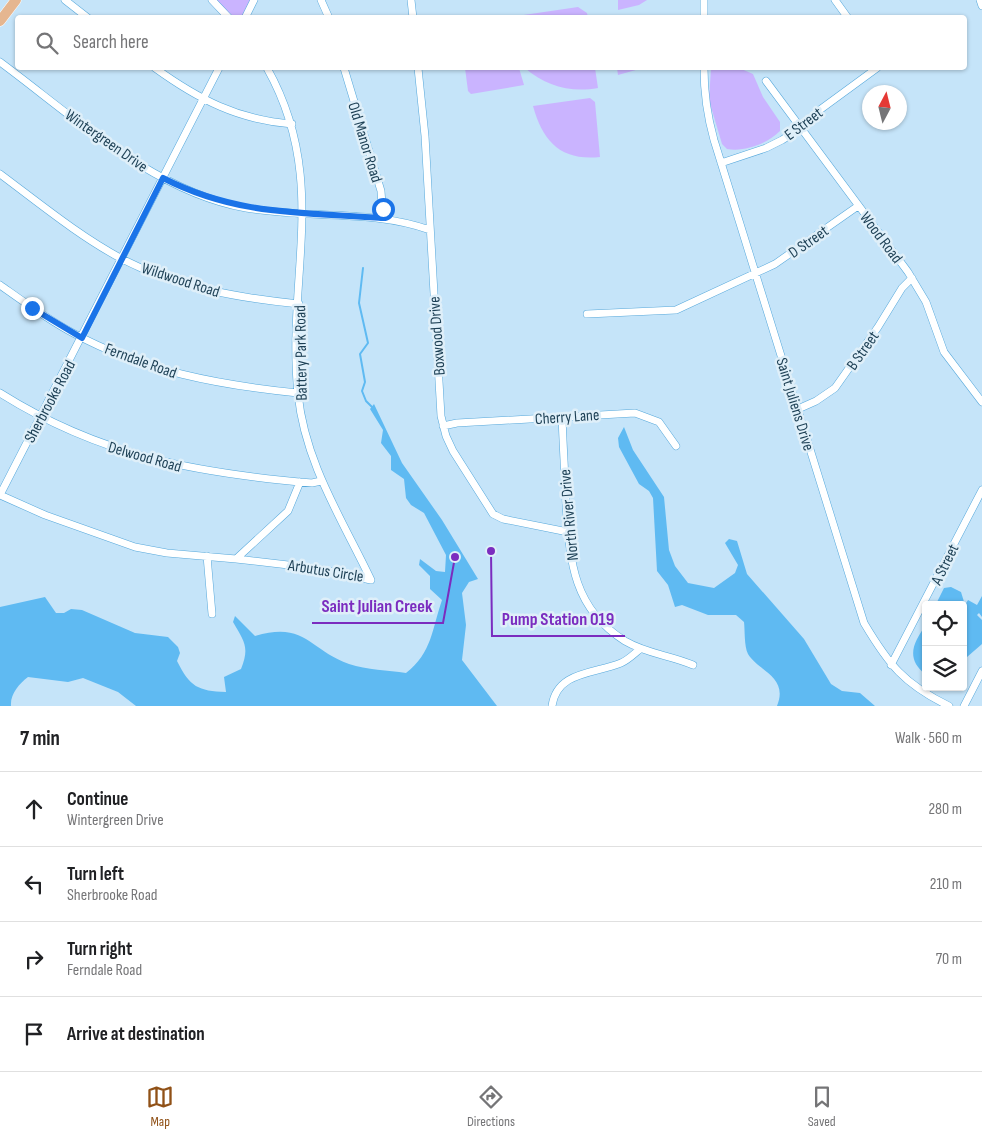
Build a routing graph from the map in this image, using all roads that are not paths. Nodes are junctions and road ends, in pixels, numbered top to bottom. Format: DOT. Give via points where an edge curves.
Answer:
graph roads {
  1 [pos="16,0"];
  2 [pos="65,0"];
  3 [pos="212,0"];
  4 [pos="254,0"];
  5 [pos="321,0"];
  6 [pos="411,0"];
  7 [pos="704,0"];
  8 [pos="835,0"];
  9 [pos="980,0"];
  10 [pos="982,6"];
  11 [pos="84,15"];
  12 [pos="227,15"];
  13 [pos="246,15"];
  14 [pos="327,15"];
  15 [pos="413,15"];
  16 [pos="704,15"];
  17 [pos="846,15"];
  18 [pos="0,21"];
  19 [pos="0,62"];
  20 [pos="158,70"];
  21 [pos="218,70"];
  22 [pos="268,70"];
  23 [pos="345,70"];
  24 [pos="418,70"];
  25 [pos="704,70"];
  26 [pos="874,70"];
  27 [pos="766,81"];
  28 [pos="202,100"];
  29 [pos="292,124"];
  30 [pos="801,128"];
  31 [pos="721,163"];
  32 [pos="0,174"];
  33 [pos="163,178"];
  34 [pos="858,206"];
  35 [pos="302,214"];
  36 [pos="383,218"];
  37 [pos="430,230"];
  38 [pos="122,259"];
  39 [pos="756,273"];
  40 [pos="912,278"];
  41 [pos="0,284"];
  42 [pos="299,304"];
  43 [pos="587,314"];
  44 [pos="82,338"];
  45 [pos="0,393"];
  46 [pos="298,394"];
  47 [pos="982,402"];
  48 [pos="798,409"];
  49 [pos="562,416"];
  50 [pos="40,417"];
  51 [pos="443,426"];
  52 [pos="676,446"];
  53 [pos="300,482"];
  54 [pos="321,482"];
  55 [pos="982,490"];
  56 [pos="0,495"];
  57 [pos="568,532"];
  58 [pos="207,556"];
  59 [pos="236,559"];
  60 [pos="212,614"];
  61 [pos="640,649"];
  62 [pos="693,665"];
  63 [pos="891,665"];
  64 [pos="982,671"];
  65 [pos="552,706"];
  66 [pos="949,706"];
  67 [pos="964,706"];
  1 -- 18 [label="main road"];
  2 -- 11 [label="street"];
  3 -- 12 [label="street"];
  4 -- 13 [label="street"];
  5 -- 14 [label="street"];
  6 -- 15 [label="street"];
  7 -- 16 [label="street"];
  8 -- 17 [label="street"];
  9 -- 10 [label="street"];
  19 -- 33 [label="street, Wintergreen Drive" via="130,158"];
  20 -- 28 [label="street"];
  21 -- 28 [label="street, Sherbrooke Road"];
  22 -- 29 [label="street, Battery Park Road"];
  23 -- 36 [label="street, Old Manor Road" via="381,191"];
  24 -- 37 [label="street, Boxwood Drive"];
  25 -- 31 [label="street, Saint Juliens Drive" via="706,114"];
  26 -- 30 [label="street, E Street"];
  27 -- 30 [label="street, Wood Road"];
  28 -- 29 [label="street" via="241,114"];
  28 -- 33 [label="street, Sherbrooke Road"];
  29 -- 35 [label="street, Battery Park Road" via="302,176"];
  30 -- 31 [label="street, E Street" via="766,148"];
  30 -- 34 [label="street, Wood Road"];
  31 -- 39 [label="street, Saint Juliens Drive"];
  32 -- 38 [label="street, Wildwood Road"];
  33 -- 35 [label="street, Wintergreen Drive" via="226,203"];
  33 -- 38 [label="street, Sherbrooke Road"];
  34 -- 39 [label="street, D Street" via="802,247"];
  34 -- 40 [label="street, Wood Road" via="877,227"];
  35 -- 36 [label="street, Wintergreen Drive"];
  35 -- 42 [label="street, Battery Park Road"];
  36 -- 37 [label="street, Wintergreen Drive"];
  37 -- 51 [label="street, Boxwood Drive"];
  38 -- 42 [label="street, Wildwood Road" via="202,288 247,298"];
  38 -- 44 [label="street, Sherbrooke Road"];
  39 -- 43 [label="street, D Street" via="676,310"];
  39 -- 48 [label="street, Saint Juliens Drive"];
  40 -- 47 [label="street, Wood Road" via="926,302 944,352"];
  40 -- 48 [label="street, B Street" via="834,388"];
  41 -- 44 [label="street, Ferndale Road" via="50,320"];
  42 -- 46 [label="street, Battery Park Road"];
  44 -- 46 [label="street, Ferndale Road" via="195,379"];
  44 -- 50 [label="street, Sherbrooke Road"];
  45 -- 50 [label="street, Delwood Road"];
  46 -- 54 [label="street, Battery Park Road" via="309,451"];
  48 -- 63 [label="street, Saint Juliens Drive" via="858,607 882,655"];
  49 -- 51 [label="street, Cherry Lane"];
  49 -- 52 [label="street, Cherry Lane" via="642,414 664,427"];
  49 -- 57 [label="street, North River Drive"];
  50 -- 53 [label="street, Delwood Road" via="96,441 152,459 216,473"];
  50 -- 56 [label="street, Sherbrooke Road"];
  51 -- 57 [label="street, Boxwood Drive" via="493,514 503,519"];
  53 -- 54 [label="street"];
  53 -- 59 [label="street" via="288,512"];
  54 -- 59 [label="street, Arbutus Circle" via="370,580 314,568"];
  55 -- 63 [label="street, A Street"];
  56 -- 58 [label="street" via="135,547 167,554"];
  57 -- 61 [label="street, North River Drive" via="572,569 586,602 603,624"];
  58 -- 59 [label="street"];
  58 -- 60 [label="street"];
  61 -- 62 [label="street, North River Drive"];
  61 -- 65 [label="street" via="623,662 568,679 557,690"];
  63 -- 66 [label="street, Saint Juliens Drive" via="912,684"];
  64 -- 67 [label="street"];
}
